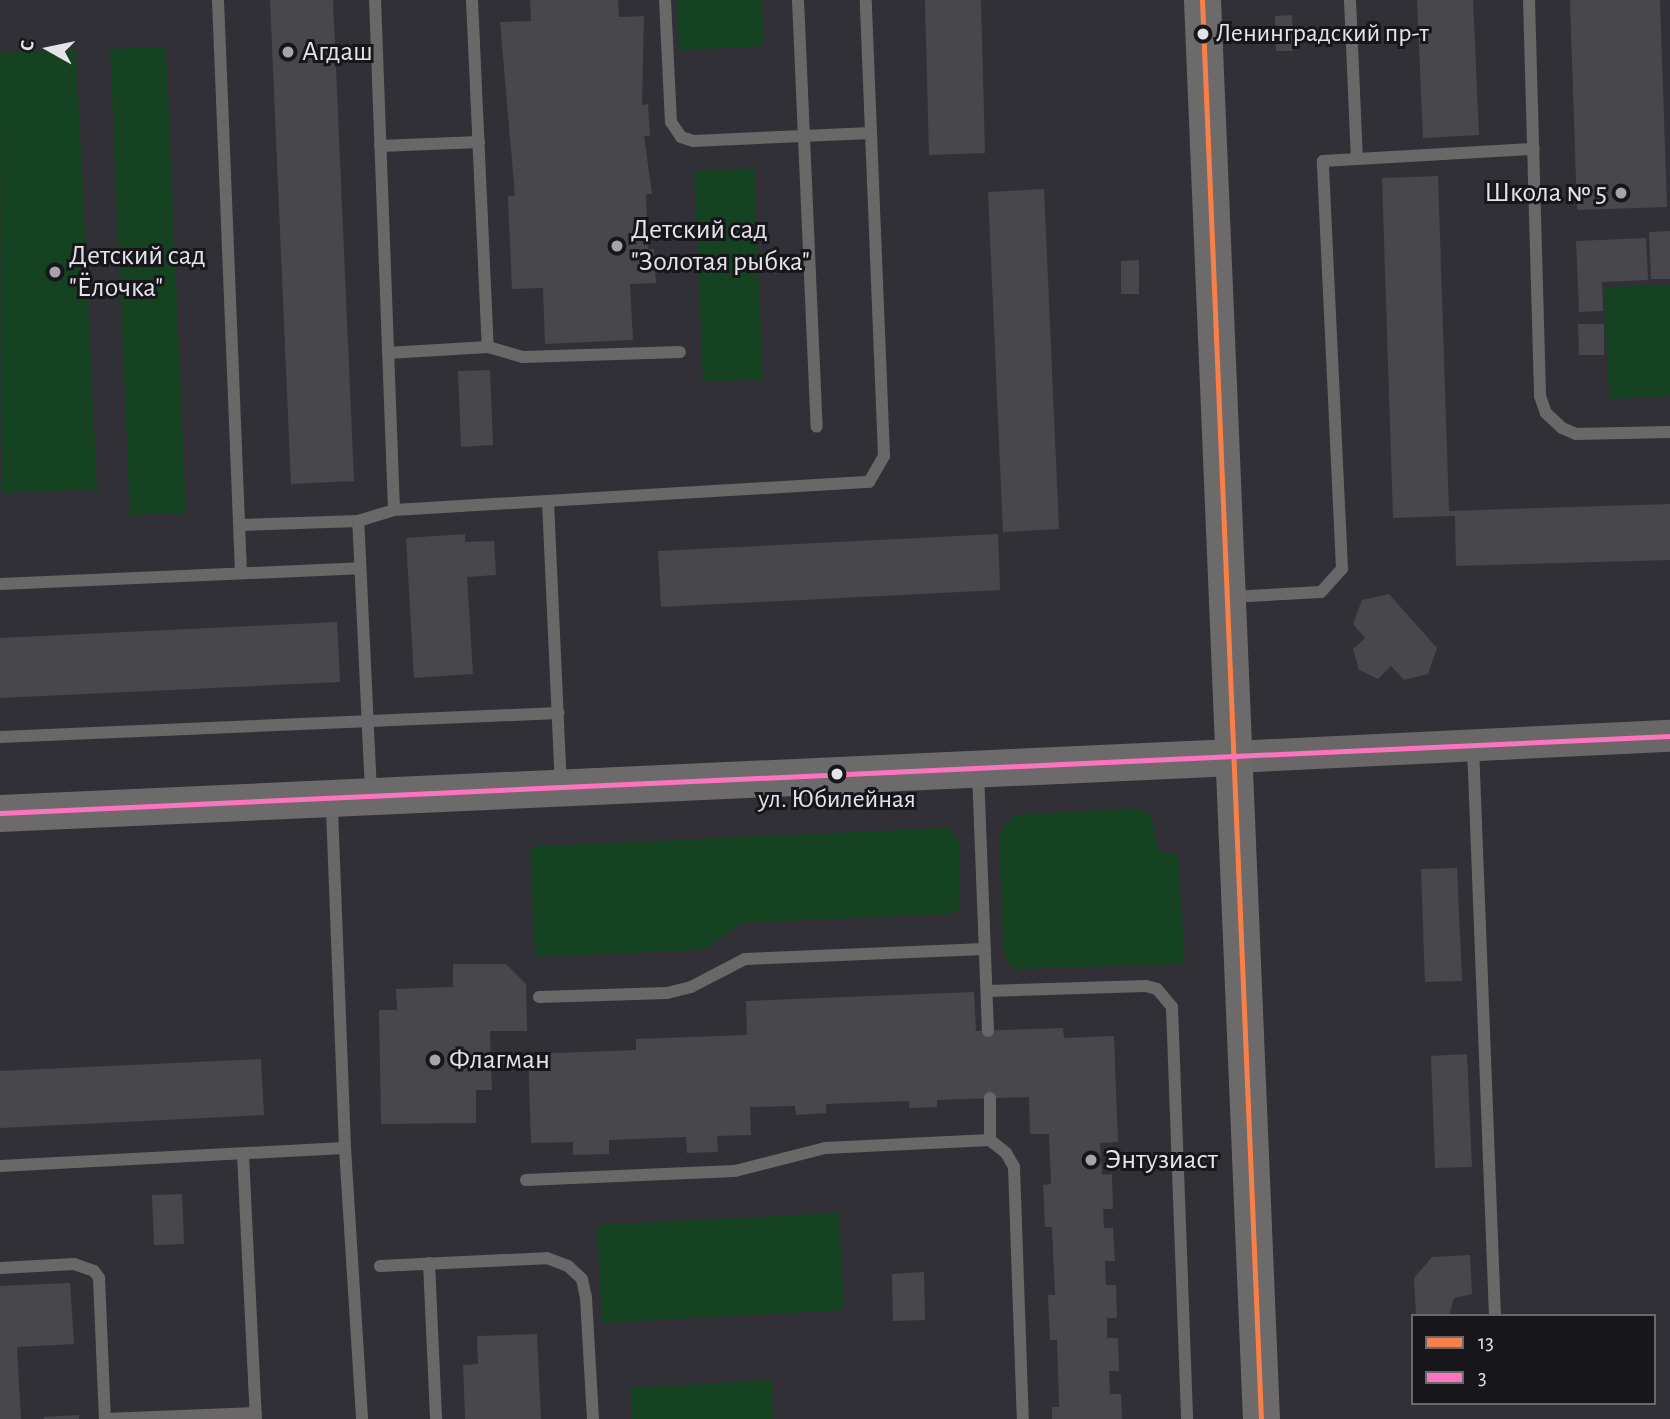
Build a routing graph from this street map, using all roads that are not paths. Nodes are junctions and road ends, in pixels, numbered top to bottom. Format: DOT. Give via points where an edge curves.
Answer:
graph roads {
  1 [pos="218,0"];
  2 [pos="375,0"];
  3 [pos="472,0"];
  4 [pos="665,0"];
  5 [pos="798,0"];
  6 [pos="866,0"];
  7 [pos="1202,0"];
  8 [pos="1350,0"];
  9 [pos="1528,0"];
  10 [pos="872,133"];
  11 [pos="804,136"];
  12 [pos="479,142"];
  13 [pos="380,146"];
  14 [pos="1534,149"];
  15 [pos="1357,159"];
  16 [pos="488,347"];
  17 [pos="680,352"];
  18 [pos="388,353"];
  19 [pos="817,427"];
  20 [pos="1670,432"];
  21 [pos="548,502"];
  22 [pos="394,510"];
  23 [pos="358,521"];
  24 [pos="240,525"];
  25 [pos="360,568"];
  26 [pos="241,573"];
  27 [pos="0,584"];
  28 [pos="1227,598"];
  29 [pos="558,713"];
  30 [pos="368,721"];
  31 [pos="1670,736"];
  32 [pos="0,737"];
  33 [pos="1473,746"];
  34 [pos="1234,757"];
  35 [pos="978,769"];
  36 [pos="562,790"];
  37 [pos="371,797"];
  38 [pos="332,799"];
  39 [pos="0,813"];
  40 [pos="985,949"];
  41 [pos="988,991"];
  42 [pos="539,998"];
  43 [pos="988,1031"];
  44 [pos="990,1098"];
  45 [pos="990,1140"];
  46 [pos="345,1149"];
  47 [pos="243,1155"];
  48 [pos="0,1166"];
  49 [pos="526,1180"];
  50 [pos="429,1263"];
  51 [pos="380,1266"];
  52 [pos="0,1268"];
  53 [pos="1494,1314"];
  54 [pos="256,1416"];
  55 [pos="362,1419"];
  56 [pos="436,1419"];
  57 [pos="593,1419"];
  58 [pos="1023,1419"];
  59 [pos="1186,1419"];
  60 [pos="1261,1419"];
  1 -- 24 [label="lane"];
  2 -- 13 [label="lane"];
  3 -- 12 [label="lane"];
  4 -- 11 [label="lane" via="671,122 681,137"];
  5 -- 11 [label="lane"];
  6 -- 10 [label="lane"];
  7 -- 28 [label="main road"];
  8 -- 15 [label="lane"];
  9 -- 14 [label="lane"];
  10 -- 11 [label="lane"];
  10 -- 21 [label="lane" via="884,456 879,471 869,482 855,485"];
  11 -- 19 [label="lane"];
  12 -- 13 [label="lane"];
  12 -- 16 [label="lane"];
  13 -- 18 [label="lane"];
  14 -- 15 [label="lane"];
  14 -- 20 [label="lane" via="1540,396 1546,412 1576,434"];
  15 -- 28 [label="lane" via="1323,161 1342,569 1321,592"];
  16 -- 17 [label="lane" via="523,357"];
  16 -- 18 [label="lane"];
  18 -- 22 [label="lane"];
  21 -- 22 [label="lane"];
  21 -- 29 [label="lane"];
  22 -- 23 [label="lane"];
  23 -- 24 [label="lane"];
  23 -- 25 [label="lane"];
  24 -- 26 [label="lane"];
  25 -- 26 [label="lane"];
  25 -- 30 [label="lane"];
  26 -- 27 [label="lane"];
  28 -- 34 [label="main road"];
  29 -- 30 [label="lane"];
  29 -- 36 [label="lane"];
  30 -- 32 [label="lane"];
  30 -- 37 [label="lane"];
  31 -- 33 [label="street"];
  33 -- 34 [label="street"];
  33 -- 53 [label="lane"];
  34 -- 35 [label="main road"];
  34 -- 60 [label="main road"];
  35 -- 36 [label="main road"];
  35 -- 40 [label="lane"];
  36 -- 37 [label="main road"];
  37 -- 38 [label="main road"];
  38 -- 39 [label="main road"];
  38 -- 46 [label="lane"];
  40 -- 41 [label="lane"];
  40 -- 42 [label="lane" via="745,959 691,987 667,993"];
  41 -- 43 [label="lane"];
  41 -- 59 [label="lane" via="1146,986 1167,997 1172,1007"];
  44 -- 45 [label="lane"];
  45 -- 49 [label="lane" via="825,1148 736,1171"];
  45 -- 58 [label="lane" via="1014,1167"];
  46 -- 47 [label="lane"];
  46 -- 55 [label="lane"];
  47 -- 48 [label="lane"];
  47 -- 54 [label="lane"];
  50 -- 51 [label="lane"];
  50 -- 56 [label="lane"];
  50 -- 57 [label="lane" via="547,1258 568,1266 582,1279"];
  52 -- 54 [label="lane" via="74,1264 94,1271 99,1278 105,1419"];
}
